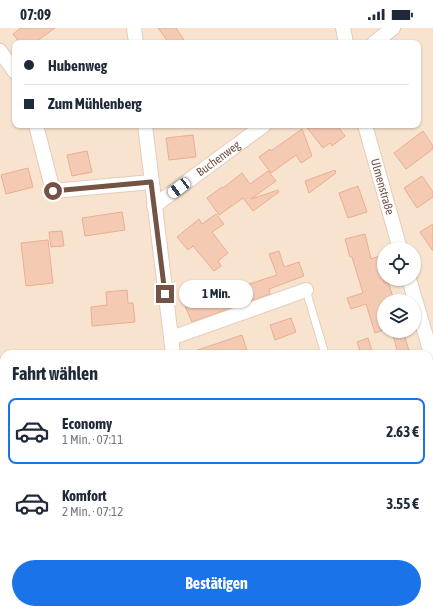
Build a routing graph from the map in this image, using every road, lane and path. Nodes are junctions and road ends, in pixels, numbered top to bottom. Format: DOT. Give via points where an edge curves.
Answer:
graph roads {
  1 [pos="134,28"];
  2 [pos="343,28"];
  3 [pos="393,28"];
  4 [pos="136,40"];
  5 [pos="345,40"];
  6 [pos="378,40"];
  7 [pos="0,51"];
  8 [pos="12,68"];
  9 [pos="37,128"];
  10 [pos="145,128"];
  11 [pos="260,128"];
  12 [pos="366,128"];
  13 [pos="151,182"];
  14 [pos="154,206"];
  15 [pos="398,242"];
  16 [pos="411,286"];
  17 [pos="306,290"];
  18 [pos="171,338"];
  19 [pos="172,350"];
  20 [pos="324,350"];
  21 [pos="430,350"];
  1 -- 4 [label="street"];
  2 -- 5 [label="street"];
  3 -- 6 [label="street"];
  7 -- 8 [label="street"];
  9 -- 13 [label="street" via="53,191"];
  10 -- 13 [label="street"];
  11 -- 14 [label="street, Buchenweg"];
  12 -- 15 [label="street, Ulmenstraße"];
  13 -- 14 [label="street"];
  14 -- 18 [label="street"];
  16 -- 21 [label="street"];
  17 -- 18 [label="street"];
  17 -- 20 [label="lane"];
  18 -- 19 [label="street"];
}
